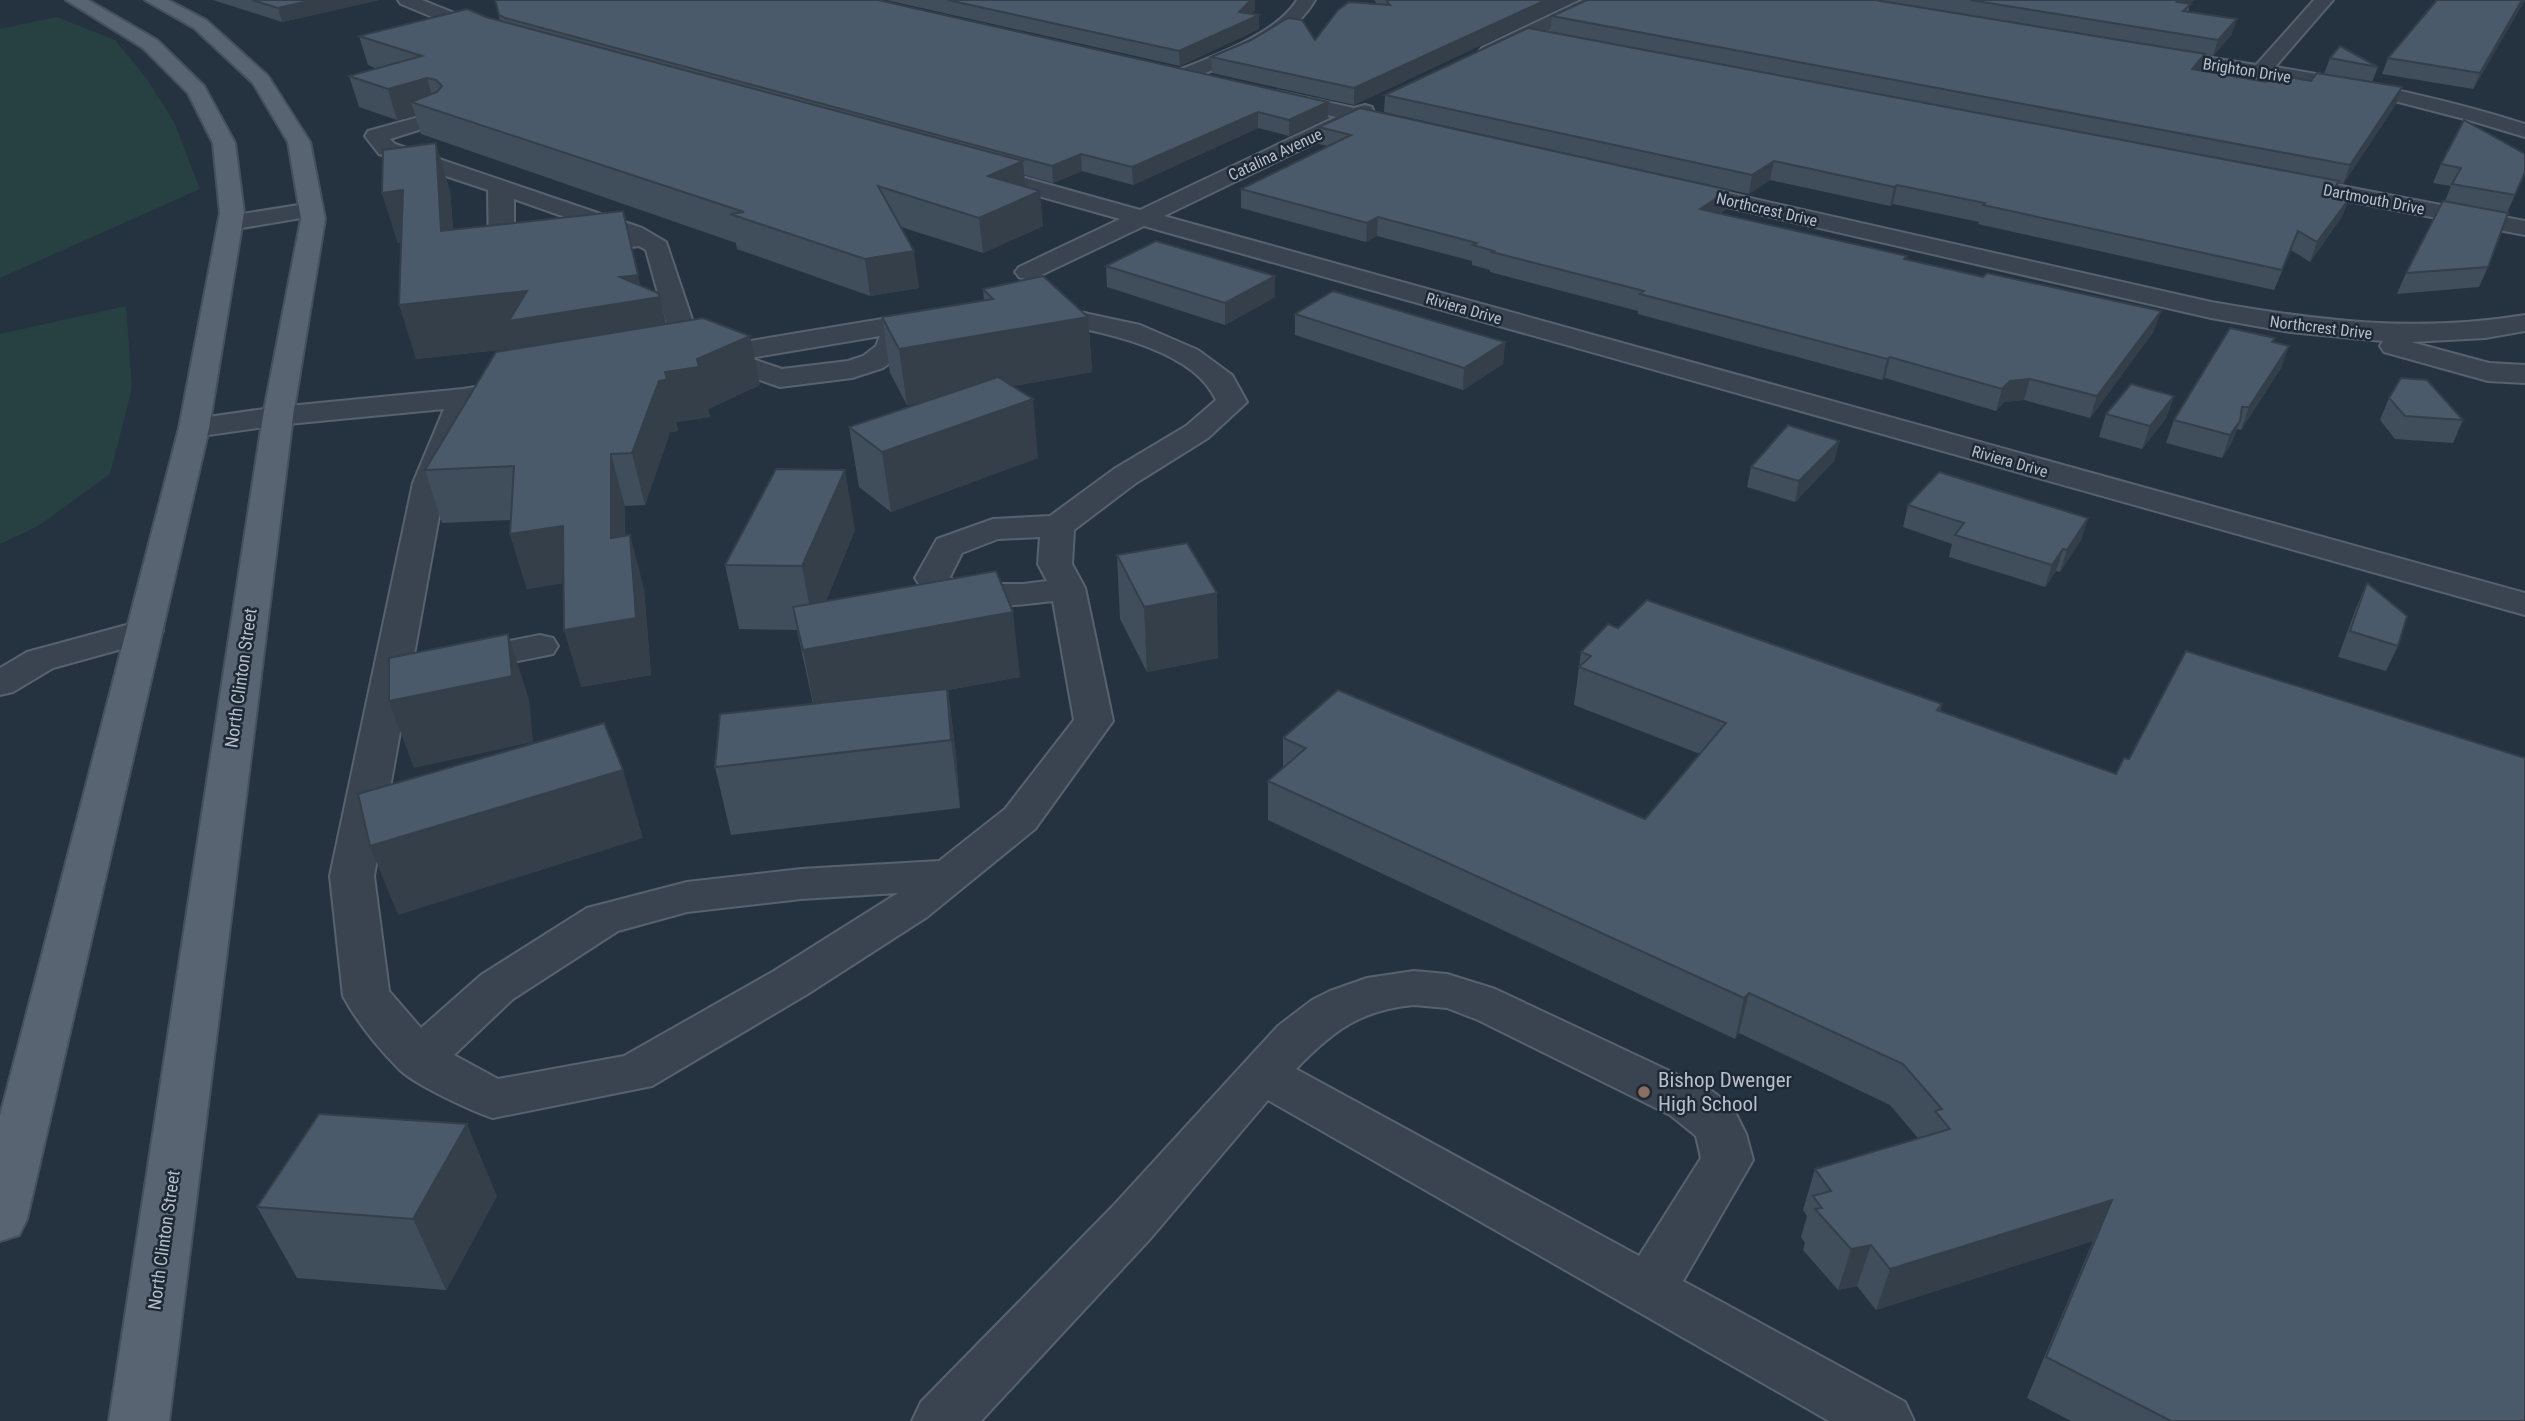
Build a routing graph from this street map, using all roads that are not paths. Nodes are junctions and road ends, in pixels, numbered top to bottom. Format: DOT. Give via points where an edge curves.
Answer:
graph roads {
  1 [pos="75,0"];
  2 [pos="154,0"];
  3 [pos="407,0"];
  4 [pos="1306,0"];
  5 [pos="1597,0"];
  6 [pos="2324,0"];
  7 [pos="1522,36"];
  8 [pos="514,42"];
  9 [pos="1558,42"];
  10 [pos="2130,50"];
  11 [pos="1476,58"];
  12 [pos="1155,69"];
  13 [pos="2260,72"];
  14 [pos="1181,76"];
  15 [pos="1220,85"];
  16 [pos="1260,94"];
  17 [pos="1382,103"];
  18 [pos="2460,110"];
  19 [pos="1356,116"];
  20 [pos="2525,116"];
  21 [pos="438,118"];
  22 [pos="1419,130"];
  23 [pos="2525,131"];
  24 [pos="952,165"];
  25 [pos="2266,179"];
  26 [pos="1647,182"];
  27 [pos="498,186"];
  28 [pos="311,210"];
  29 [pos="1141,218"];
  30 [pos="230,223"];
  31 [pos="2525,228"];
  32 [pos="644,238"];
  33 [pos="1028,272"];
  34 [pos="2525,323"];
  35 [pos="2356,333"];
  36 [pos="703,357"];
  37 [pos="2525,374"];
  38 [pos="463,398"];
  39 [pos="278,416"];
  40 [pos="194,428"];
  41 [pos="1058,526"];
  42 [pos="1068,587"];
  43 [pos="2525,604"];
  44 [pos="145,631"];
  45 [pos="540,646"];
  46 [pos="391,675"];
  47 [pos="0,684"];
  48 [pos="950,875"];
  49 [pos="419,1059"];
  50 [pos="1262,1073"];
  51 [pos="0,1219"];
  52 [pos="1648,1289"];
  53 [pos="139,1421"];
  54 [pos="942,1421"];
  55 [pos="1884,1421"];
  1 -- 30 [label="main road" via="150,44 197,90 224,143"];
  2 -- 28 [label="main road, North Clinton Street" via="200,24 261,80 299,142"];
  3 -- 8 [label="street"];
  4 -- 14 [label="street" via="1304,7 1272,34"];
  5 -- 7 [label="street"];
  6 -- 13 [label="street"];
  7 -- 9 [label="street"];
  7 -- 11 [label="street"];
  10 -- 13 [label="street, Brighton Drive"];
  12 -- 14 [label="street"];
  13 -- 18 [label="street, Brighton Drive"];
  14 -- 15 [label="street"];
  16 -- 19 [label="street"];
  17 -- 19 [label="street, Catalina Avenue"];
  18 -- 20 [label="street, Brighton Drive"];
  18 -- 23 [label="street, Brighton Drive"];
  19 -- 22 [label="street"];
  19 -- 29 [label="street, Catalina Avenue"];
  21 -- 27 [label="street" via="376,136 387,149"];
  24 -- 29 [label="street, Riviera Drive"];
  25 -- 31 [label="street, Dartmouth Drive"];
  26 -- 35 [label="street, Northcrest Drive" via="2211,310"];
  27 -- 32 [label="street"];
  27 -- 32 [label="street" via="502,256"];
  28 -- 30 [label="street"];
  28 -- 39 [label="main road, North Clinton Street"];
  29 -- 33 [label="street, Catalina Avenue"];
  29 -- 43 [label="street, Riviera Drive"];
  30 -- 40 [label="main road"];
  32 -- 36 [label="street" via="657,247"];
  34 -- 35 [label="street, Northcrest Drive" via="2423,335"];
  35 -- 37 [label="street" via="2488,372"];
  36 -- 38 [label="street"];
  36 -- 41 [label="street" via="930,319 1047,313 1129,331 1188,356 1222,382 1232,402 1197,432"];
  38 -- 39 [label="street"];
  38 -- 46 [label="street" via="429,483"];
  39 -- 40 [label="street"];
  39 -- 53 [label="main road, North Clinton Street"];
  40 -- 44 [label="main road"];
  41 -- 42 [label="street" via="1055,564"];
  41 -- 42 [label="street" via="993,529 949,546 932,578 948,595 1023,595"];
  42 -- 48 [label="street" via="1094,721 1020,819"];
  44 -- 47 [label="street" via="40,660"];
  44 -- 51 [label="main road"];
  45 -- 46 [label="street"];
  46 -- 49 [label="street" via="352,876 366,996"];
  48 -- 49 [label="street" via="687,897 603,919 497,987"];
  48 -- 49 [label="street" via="911,906 801,976 635,1073 493,1099"];
  50 -- 52 [label="street"];
  50 -- 52 [label="street" via="1335,1006 1414,988 1445,990 1487,1004 1705,1112 1723,1134 1727,1160"];
  50 -- 54 [label="street" via="1130,1223"];
  52 -- 55 [label="street"];
}
